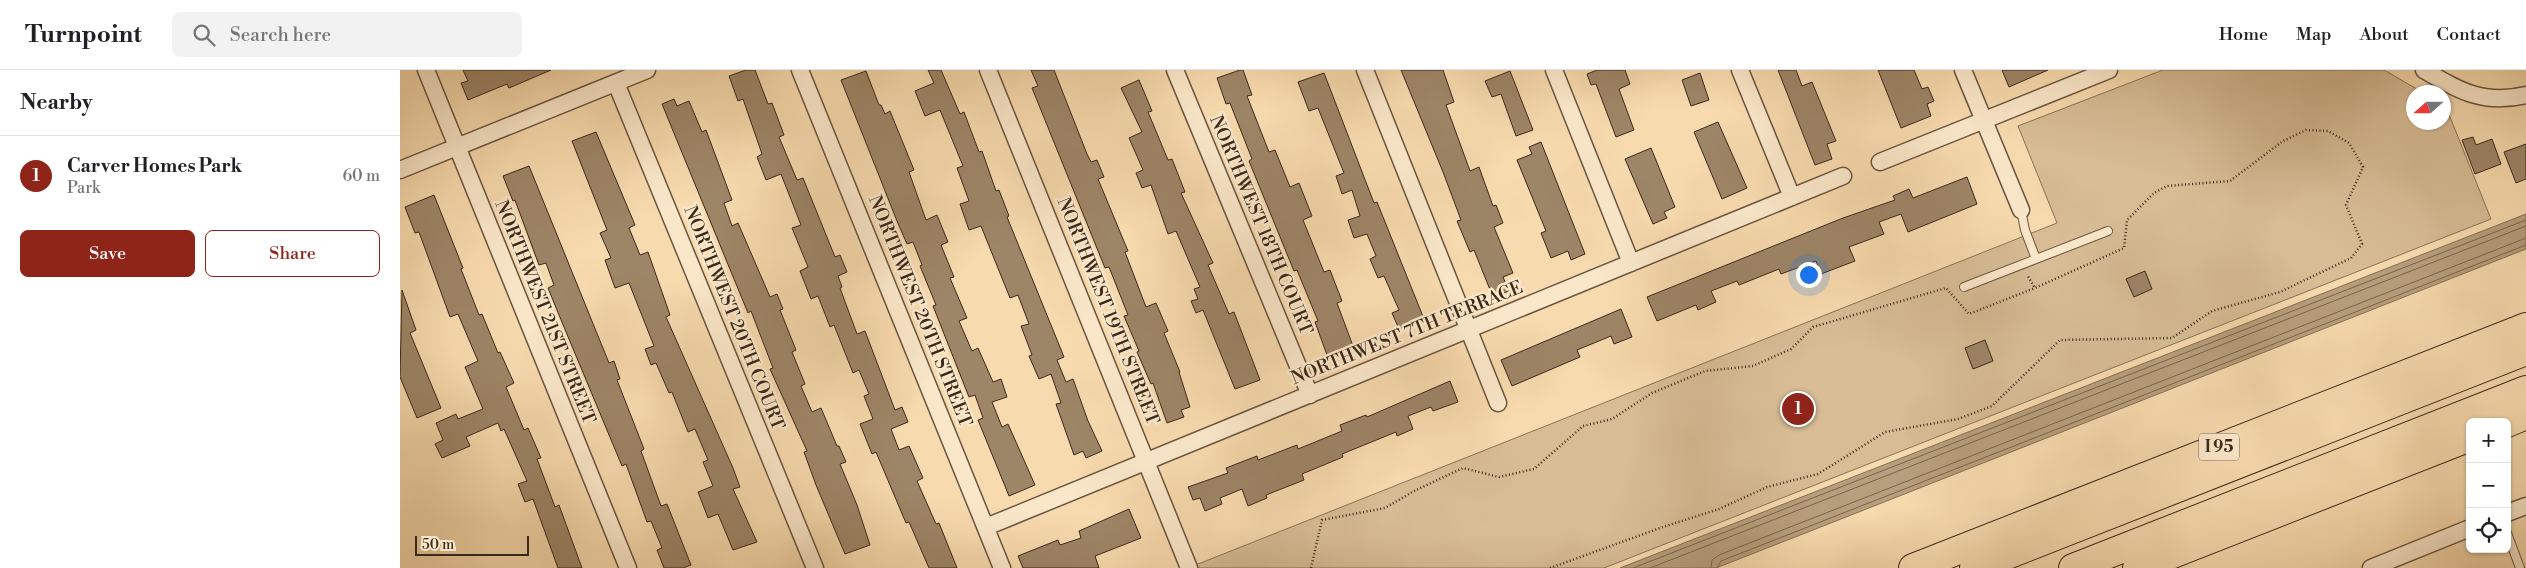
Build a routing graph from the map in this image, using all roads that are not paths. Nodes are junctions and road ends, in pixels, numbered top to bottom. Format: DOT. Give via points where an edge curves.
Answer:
graph roads {
  1 [pos="426,70"];
  2 [pos="648,70"];
  3 [pos="800,70"];
  4 [pos="988,70"];
  5 [pos="1175,70"];
  6 [pos="1365,70"];
  7 [pos="1554,70"];
  8 [pos="1740,70"];
  9 [pos="1963,70"];
  10 [pos="2109,70"];
  11 [pos="2424,70"];
  12 [pos="616,83"];
  13 [pos="2526,95"];
  14 [pos="1983,120"];
  15 [pos="457,148"];
  16 [pos="1880,162"];
  17 [pos="400,170"];
  18 [pos="1843,176"];
  19 [pos="1792,197"];
  20 [pos="2021,210"];
  21 [pos="2108,231"];
  22 [pos="2036,259"];
  23 [pos="1631,262"];
  24 [pos="1964,287"];
  25 [pos="2526,327"];
  26 [pos="1469,330"];
  27 [pos="2526,351"];
  28 [pos="2526,390"];
  29 [pos="1310,395"];
  30 [pos="1498,403"];
  31 [pos="2526,415"];
  32 [pos="2511,421"];
  33 [pos="2466,439"];
  34 [pos="1148,462"];
  35 [pos="2526,506"];
  36 [pos="2511,512"];
  37 [pos="986,527"];
  38 [pos="2466,530"];
  39 [pos="2511,544"];
  40 [pos="628,568"];
  41 [pos="814,568"];
  42 [pos="1002,568"];
  43 [pos="1189,568"];
  44 [pos="1912,568"];
  45 [pos="1974,568"];
  46 [pos="2073,568"];
  47 [pos="2137,568"];
  48 [pos="2371,568"];
  49 [pos="2520,568"];
  1 -- 15 [label="street, NORTHWEST 21ST STREET"];
  2 -- 12 [label="street"];
  3 -- 37 [label="street, NORTHWEST 20TH STREET"];
  4 -- 34 [label="street, NORTHWEST 19TH STREET"];
  5 -- 29 [label="street, NORTHWEST 18TH COURT"];
  6 -- 26 [label="street"];
  7 -- 23 [label="street"];
  8 -- 19 [label="street"];
  9 -- 14 [label="street"];
  10 -- 14 [label="street"];
  11 -- 13 [label="street" via="2459,90 2486,99"];
  12 -- 15 [label="street"];
  12 -- 41 [label="street, NORTHWEST 20TH COURT"];
  14 -- 16 [label="street"];
  14 -- 20 [label="street"];
  15 -- 17 [label="street"];
  15 -- 40 [label="street, NORTHWEST 21ST STREET"];
  18 -- 19 [label="street, NORTHWEST 7TH TERRACE"];
  19 -- 23 [label="street, NORTHWEST 7TH TERRACE"];
  20 -- 22 [label="lane"];
  21 -- 22 [label="lane"];
  22 -- 24 [label="lane"];
  23 -- 26 [label="street, NORTHWEST 7TH TERRACE"];
  25 -- 44 [label="highway, I 95"];
  26 -- 29 [label="street, NORTHWEST 7TH TERRACE"];
  26 -- 30 [label="street"];
  27 -- 45 [label="highway"];
  28 -- 46 [label="highway"];
  29 -- 34 [label="street, NORTHWEST 7TH TERRACE"];
  31 -- 32 [label="highway"];
  33 -- 47 [label="highway"];
  34 -- 37 [label="street, NORTHWEST 7TH TERRACE"];
  34 -- 43 [label="street, NORTHWEST 19TH STREET"];
  35 -- 36 [label="street"];
  37 -- 42 [label="street, NORTHWEST 20TH STREET"];
  38 -- 48 [label="street"];
  39 -- 49 [label="lane"];
}
